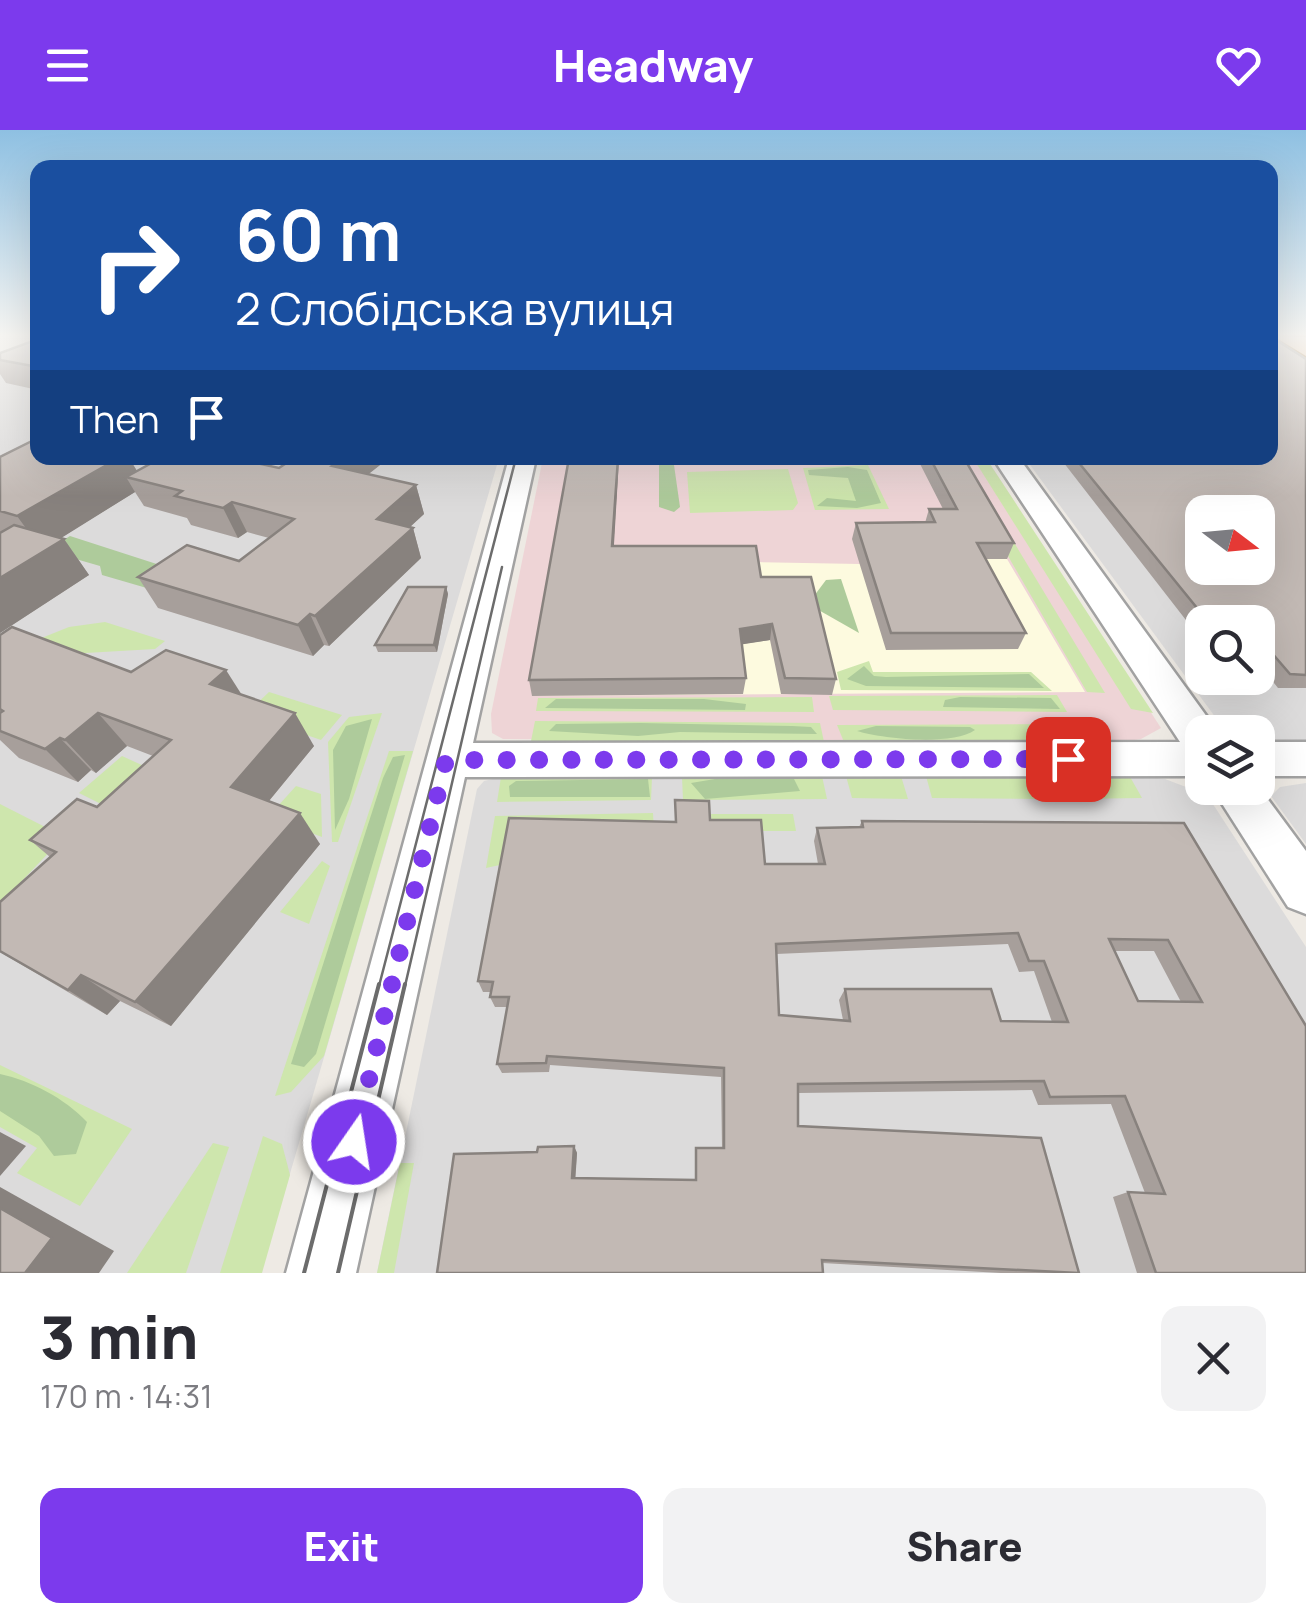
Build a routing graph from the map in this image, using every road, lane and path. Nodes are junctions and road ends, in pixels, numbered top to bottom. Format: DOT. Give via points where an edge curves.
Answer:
graph roads {
  1 [pos="520,465"];
  2 [pos="1011,465"];
  3 [pos="1185,717"];
  4 [pos="1185,759"];
  5 [pos="1275,759"];
  6 [pos="446,760"];
  7 [pos="1306,760"];
  8 [pos="1246,805"];
  9 [pos="1306,891"];
  10 [pos="321,1273"];
  1 -- 6 [label="street"];
  2 -- 3 [label="street"];
  4 -- 6 [label="street"];
  5 -- 7 [label="street"];
  6 -- 10 [label="street"];
  8 -- 9 [label="street"];
}
